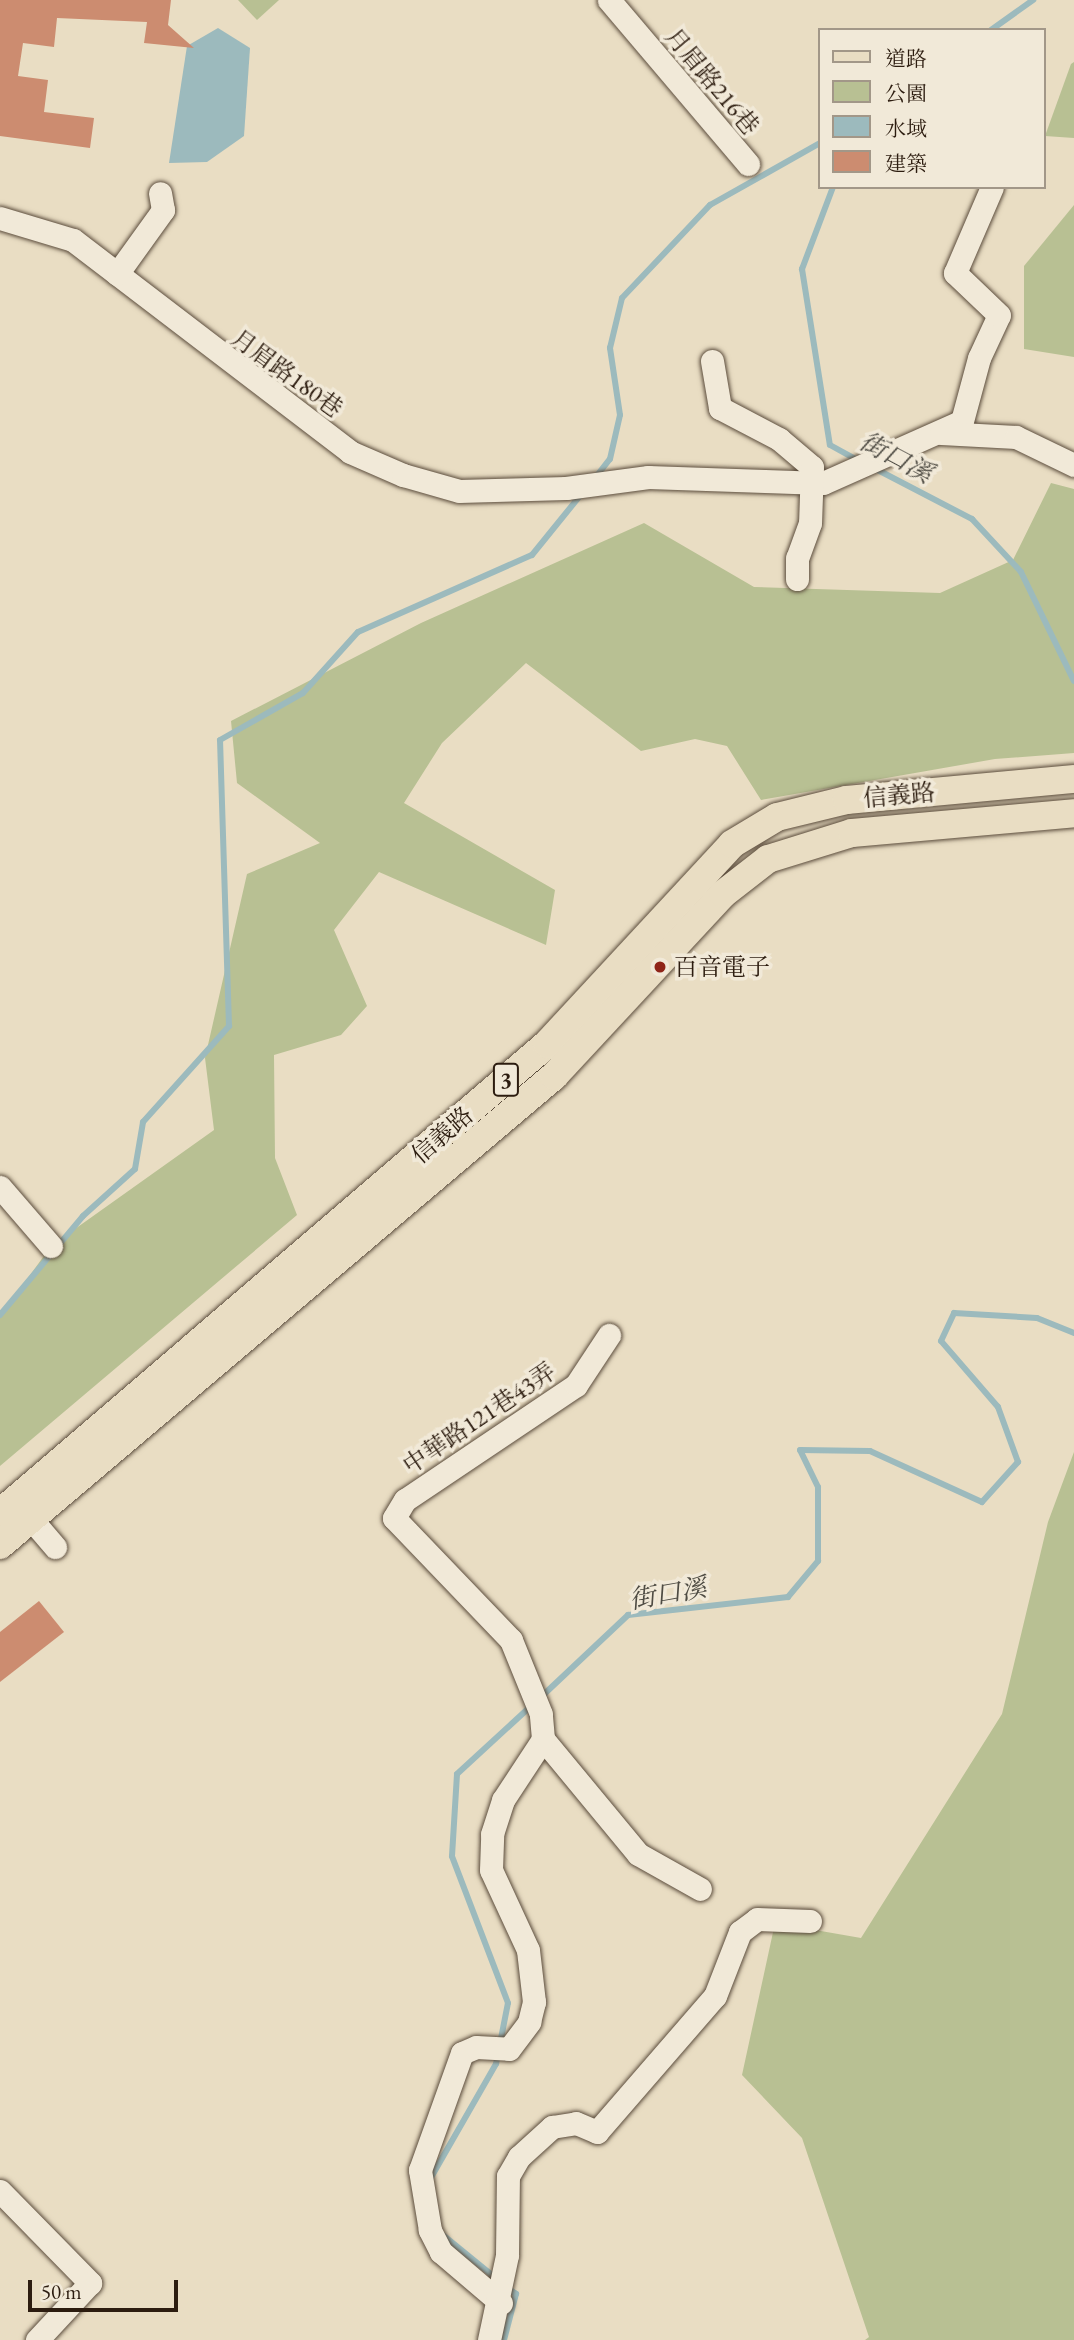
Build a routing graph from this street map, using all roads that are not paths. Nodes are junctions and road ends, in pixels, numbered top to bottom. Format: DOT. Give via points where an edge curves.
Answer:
graph roads {
  1 [pos="609,0"];
  2 [pos="748,164"];
  3 [pos="991,189"];
  4 [pos="160,193"];
  5 [pos="0,219"];
  6 [pos="117,274"];
  7 [pos="712,361"];
  8 [pos="942,433"];
  9 [pos="1074,466"];
  10 [pos="814,483"];
  11 [pos="797,579"];
  12 [pos="1067,780"];
  13 [pos="1067,815"];
  14 [pos="573,1017"];
  15 [pos="585,1048"];
  16 [pos="0,1187"];
  17 [pos="51,1247"];
  18 [pos="609,1335"];
  19 [pos="16,1512"];
  20 [pos="0,1545"];
  21 [pos="55,1547"];
  22 [pos="543,1739"];
  23 [pos="700,1889"];
  24 [pos="810,1921"];
  25 [pos="0,2192"];
  26 [pos="501,2303"];
  27 [pos="37,2340"];
  28 [pos="489,2340"];
  1 -- 2 [label="street, 月眉路216巷"];
  3 -- 8 [label="street" via="955,273 999,314 979,358 962,421"];
  4 -- 6 [label="street" via="163,210"];
  5 -- 6 [label="street, 月眉路180巷" via="73,240"];
  6 -- 10 [label="street, 月眉路180巷" via="350,452 460,491 573,487 648,477"];
  7 -- 10 [label="street" via="720,408 779,439 812,467"];
  8 -- 9 [label="street" via="1016,438"];
  8 -- 10 [label="street"];
  10 -- 11 [label="street"];
  12 -- 14 [label="main road, 信義路 / 3" via="847,800 777,817 732,844"];
  13 -- 15 [label="main road, 信義路 / 3" via="852,833 791,847 723,894"];
  14 -- 15 [label="main road"];
  14 -- 19 [label="main road, 信義路 / 3"];
  15 -- 19 [label="main road, 信義路 / 3"];
  16 -- 17 [label="street"];
  18 -- 22 [label="street, 中華路121巷43弄" via="576,1385 405,1500 394,1518 511,1640 541,1714"];
  19 -- 20 [label="main road, 信義路 / 3"];
  19 -- 21 [label="street"];
  22 -- 23 [label="street" via="638,1854"];
  22 -- 26 [label="street" via="503,1800 492,1834 491,1871 528,1950 534,2002 520,2040 501,2048 462,2053 420,2170 430,2230 441,2252"];
  24 -- 26 [label="street" via="757,1919 740,1932 715,1996 597,2132 576,2123 535,2137 508,2176"];
  25 -- 27 [label="street" via="90,2283"];
  26 -- 28 [label="street"];
}
